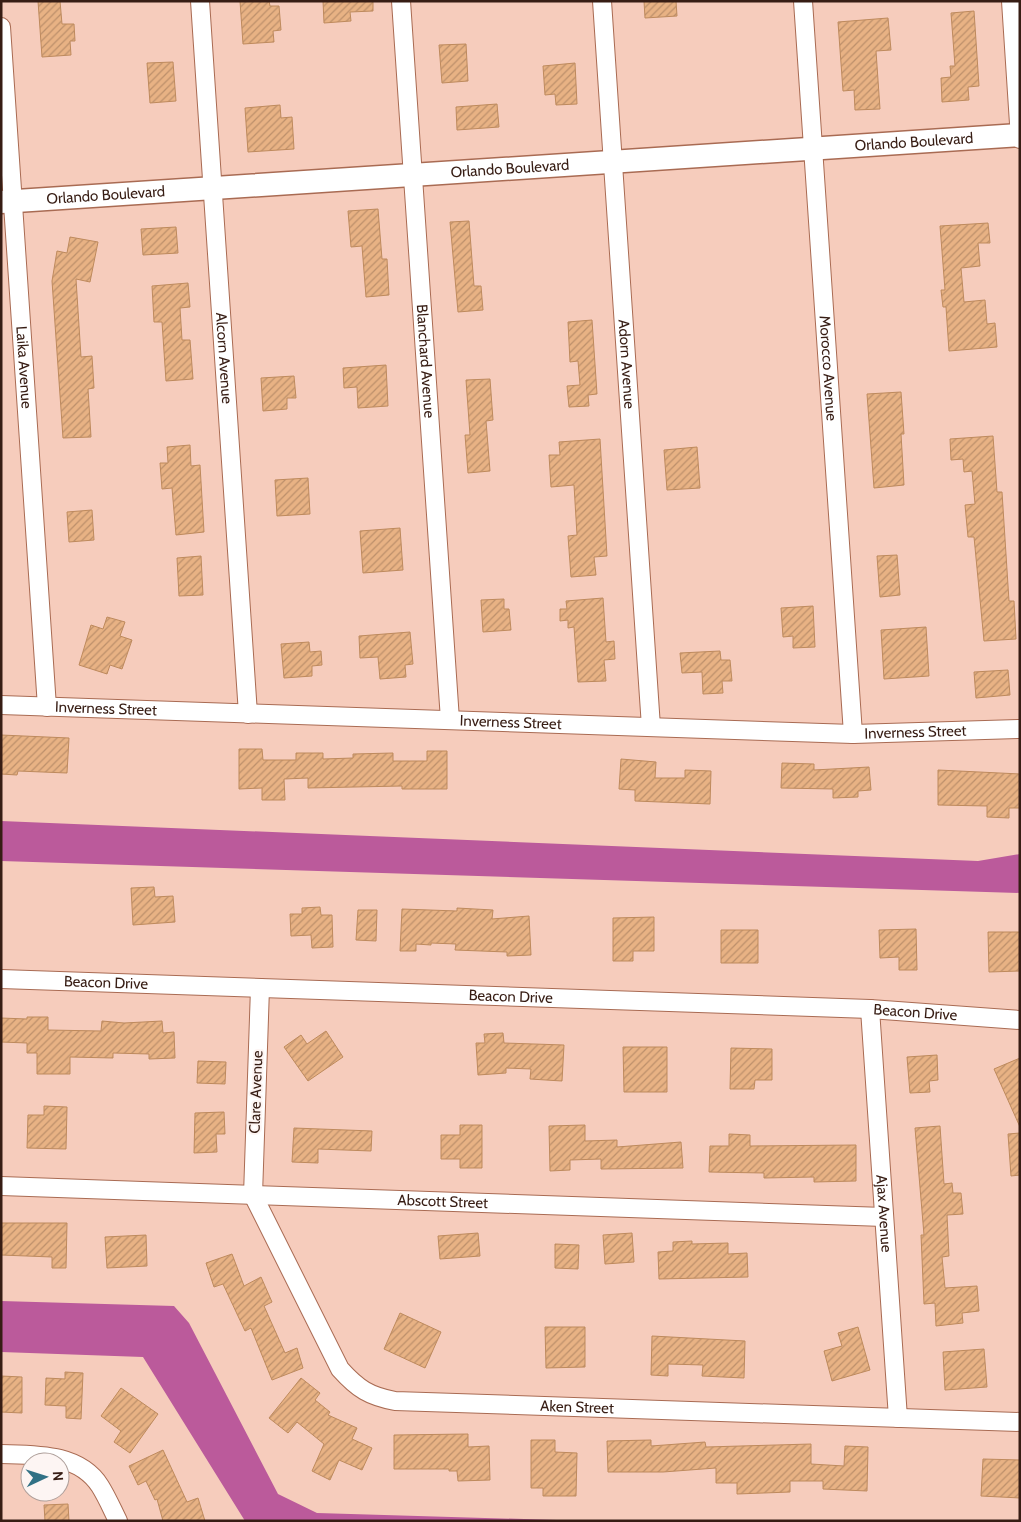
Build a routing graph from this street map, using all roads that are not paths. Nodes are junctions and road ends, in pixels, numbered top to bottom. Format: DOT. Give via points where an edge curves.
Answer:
graph roads {
  1 [pos="200,1"];
  2 [pos="401,1"];
  3 [pos="602,1"];
  4 [pos="803,1"];
  5 [pos="1011,1"];
  6 [pos="1,28"];
  7 [pos="1020,135"];
  8 [pos="1020,139"];
  9 [pos="813,148"];
  10 [pos="613,162"];
  11 [pos="413,175"];
  12 [pos="212,188"];
  13 [pos="7,201"];
  14 [pos="1,705"];
  15 [pos="47,706"];
  16 [pos="248,714"];
  17 [pos="450,720"];
  18 [pos="651,727"];
  19 [pos="1020,729"];
  20 [pos="852,734"];
  21 [pos="1,979"];
  22 [pos="260,988"];
  23 [pos="870,1009"];
  24 [pos="1020,1020"];
  25 [pos="1,1186"];
  26 [pos="253,1195"];
  27 [pos="884,1217"];
  28 [pos="898,1418"];
  29 [pos="1020,1422"];
  30 [pos="1,1454"];
  31 [pos="118,1521"];
  1 -- 12 [label="street, Alcorn Avenue"];
  2 -- 11 [label="street, Blanchard Avenue"];
  3 -- 10 [label="street, Adorn Avenue"];
  4 -- 9 [label="street, Morocco Avenue"];
  5 -- 7 [label="street"];
  6 -- 13 [label="street, Laika Avenue"];
  7 -- 8 [label="street"];
  7 -- 9 [label="street, Orlando Boulevard"];
  9 -- 10 [label="street, Orlando Boulevard"];
  9 -- 20 [label="street, Morocco Avenue"];
  10 -- 11 [label="street, Orlando Boulevard"];
  10 -- 18 [label="street, Adorn Avenue"];
  11 -- 12 [label="street, Orlando Boulevard"];
  11 -- 17 [label="street, Blanchard Avenue"];
  12 -- 13 [label="street, Orlando Boulevard"];
  12 -- 16 [label="street, Alcorn Avenue"];
  13 -- 15 [label="street, Laika Avenue"];
  14 -- 15 [label="street, Inverness Street"];
  15 -- 16 [label="street, Inverness Street"];
  16 -- 17 [label="street, Inverness Street"];
  17 -- 18 [label="street, Inverness Street"];
  18 -- 20 [label="street, Inverness Street"];
  19 -- 20 [label="street, Inverness Street"];
  21 -- 22 [label="street, Beacon Drive"];
  22 -- 23 [label="street, Beacon Drive"];
  22 -- 26 [label="street, Clare Avenue"];
  23 -- 24 [label="street, Beacon Drive"];
  23 -- 27 [label="street, Ajax Avenue"];
  25 -- 26 [label="street, Abscott Street"];
  26 -- 27 [label="street, Abscott Street"];
  26 -- 28 [label="street, Aken Street" via="340,1369 356,1386 375,1397 395,1401"];
  27 -- 28 [label="street, Ajax Avenue"];
  28 -- 29 [label="street, Aken Street"];
  30 -- 31 [label="street" via="48,1456 76,1463 99,1484"];
}
